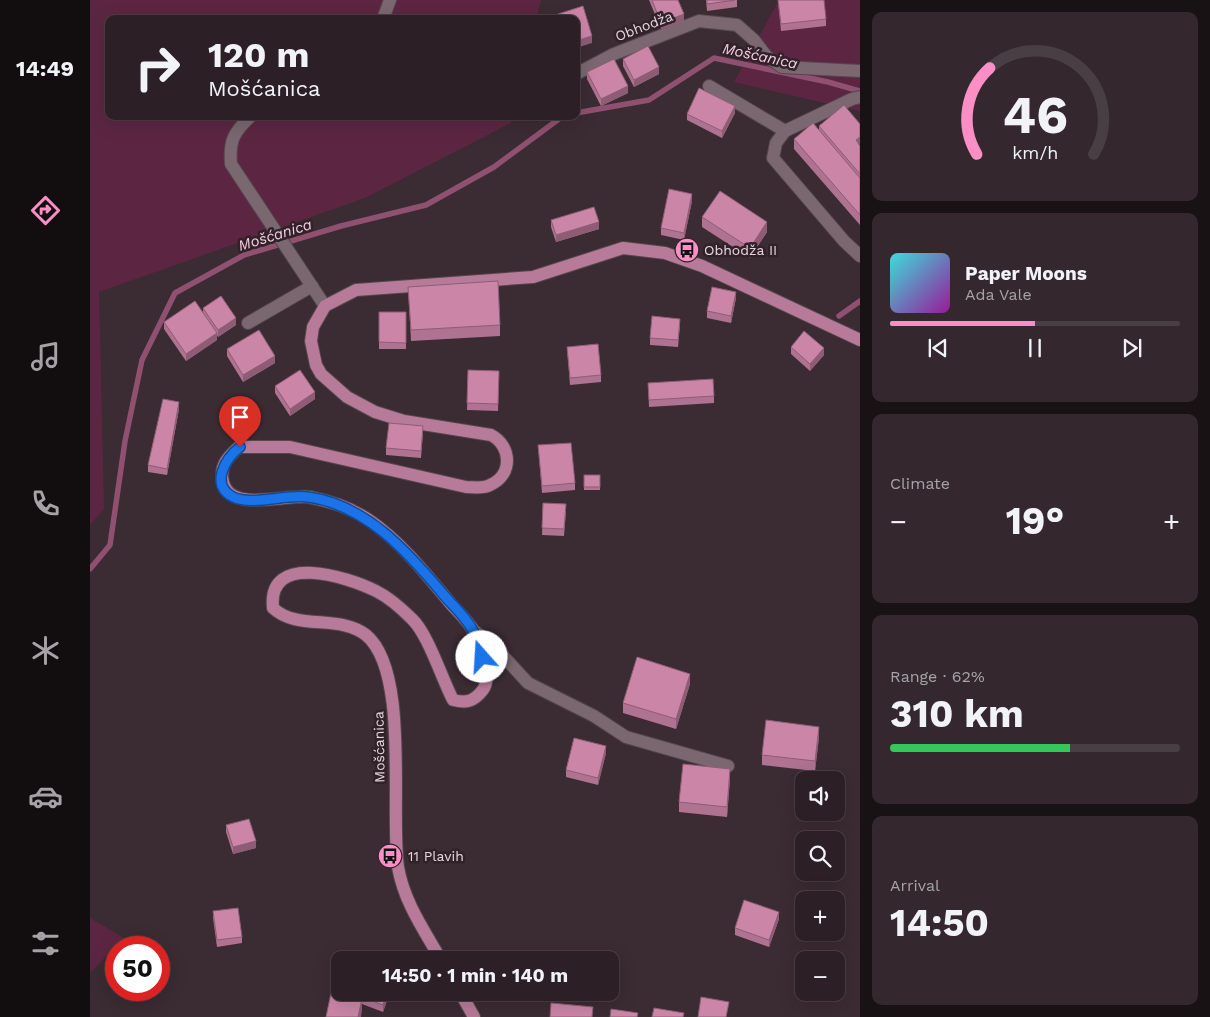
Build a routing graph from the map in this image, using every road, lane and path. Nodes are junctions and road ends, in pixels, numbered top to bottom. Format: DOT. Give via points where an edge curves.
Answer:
graph roads {
  1 [pos="390,0"];
  2 [pos="384,15"];
  3 [pos="860,71"];
  4 [pos="580,72"];
  5 [pos="709,86"];
  6 [pos="856,98"];
  7 [pos="247,120"];
  8 [pos="785,131"];
  9 [pos="860,256"];
  10 [pos="312,286"];
  11 [pos="325,306"];
  12 [pos="248,323"];
  13 [pos="860,340"];
  14 [pos="472,629"];
  15 [pos="728,766"];
  16 [pos="436,951"];
  17 [pos="465,1001"];
  18 [pos="474,1017"];
  1 -- 2 [label="street"];
  3 -- 4 [label="street, Obhodža" via="782,67 767,57 737,25 699,21 614,54"];
  5 -- 8 [label="street"];
  6 -- 8 [label="street"];
  7 -- 10 [label="street" via="238,128 230,146 231,164"];
  8 -- 9 [label="street" via="776,143 773,158"];
  10 -- 11 [label="street"];
  10 -- 12 [label="street"];
  11 -- 13 [label="main road" via="356,290 533,277 623,248 665,253 702,266"];
  11 -- 14 [label="main road, Mošćanica" via="313,327 311,341 321,374 347,397 376,412 404,421 492,435 501,440 507,451 504,472 485,487 466,487 290,447 257,446 240,447 229,456 222,467 224,486 231,496 242,500 308,497 340,504 369,520 414,559"];
  14 -- 15 [label="street, Mošćanica" via="493,645 528,682 594,716 626,737"];
  14 -- 16 [label="main road, Mošćanica" via="487,672 487,686 477,698 465,703 453,700 414,620 377,592 352,581 305,572 287,576 273,594 273,608 282,616 352,628 366,634 386,670 395,708 398,869 409,904"];
  17 -- 18 [label="main road"];
}
